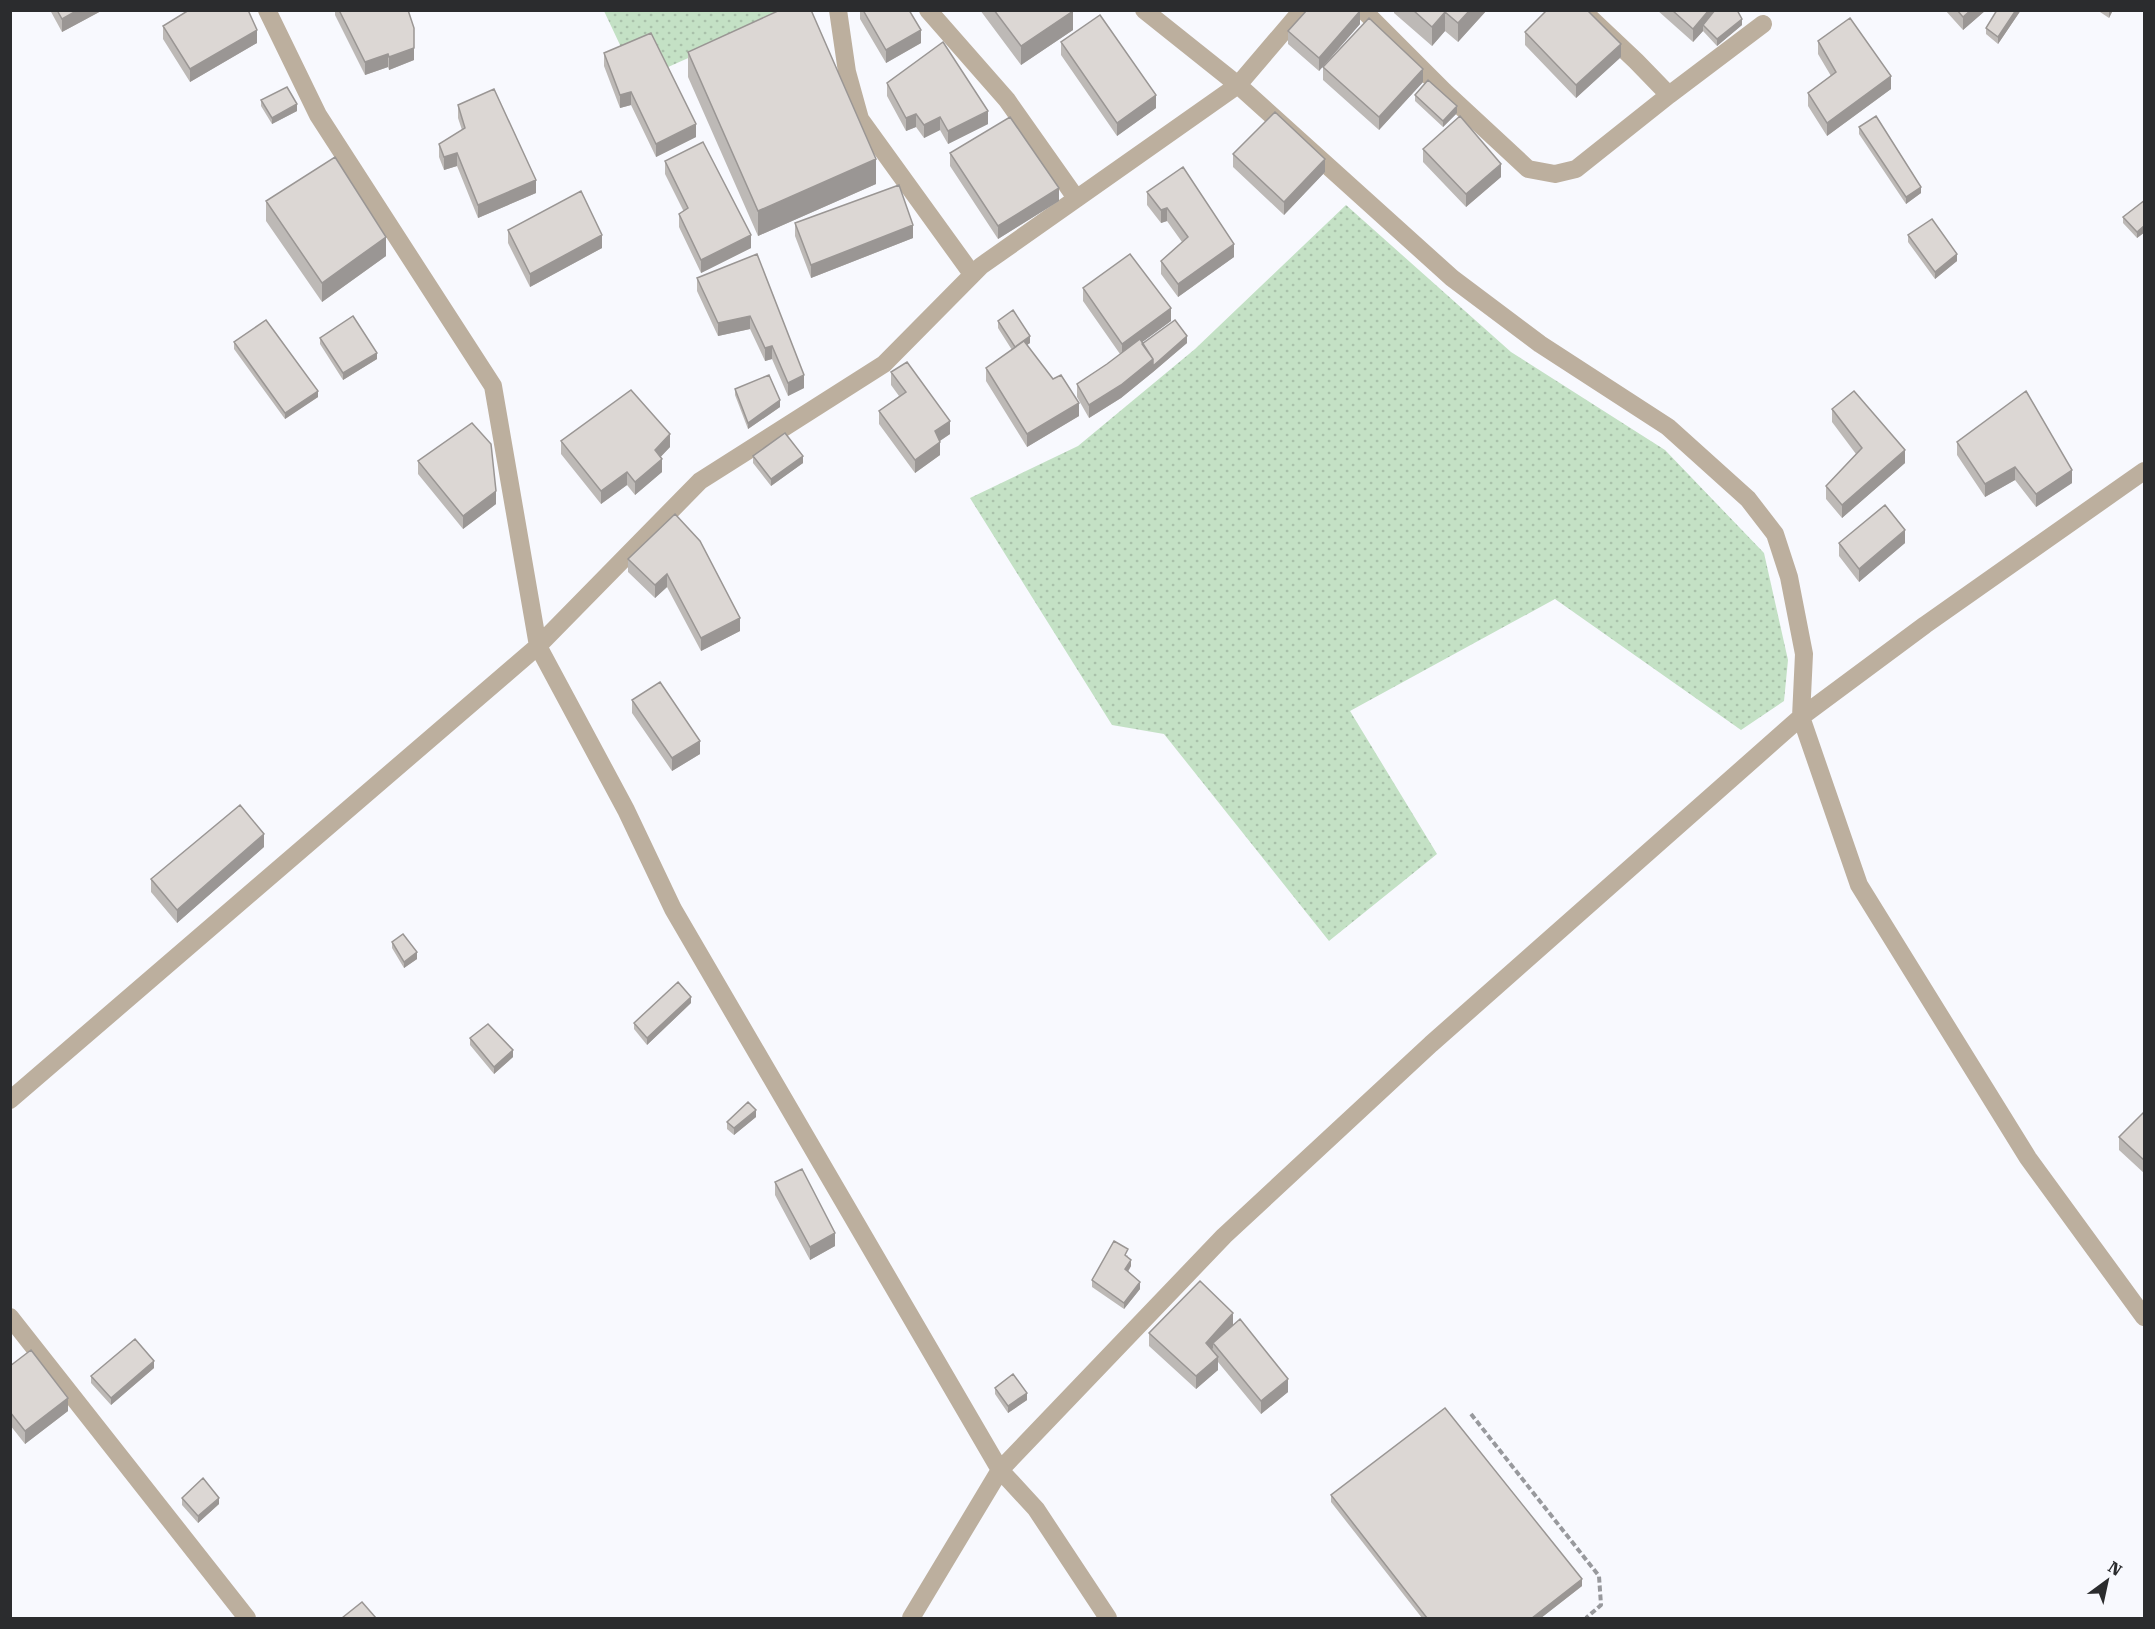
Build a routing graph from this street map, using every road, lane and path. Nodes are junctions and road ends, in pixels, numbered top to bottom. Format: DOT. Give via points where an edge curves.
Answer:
graph roads {
  1 [pos="267,10"];
  2 [pos="838,10"];
  3 [pos="928,10"];
  4 [pos="1144,10"];
  5 [pos="1302,10"];
  6 [pos="1363,10"];
  7 [pos="1582,10"];
  8 [pos="1762,24"];
  9 [pos="1238,85"];
  10 [pos="1669,95"];
  11 [pos="1076,198"];
  12 [pos="972,274"];
  13 [pos="2145,471"];
  14 [pos="538,646"];
  15 [pos="1801,717"];
  16 [pos="10,1100"];
  17 [pos="10,1317"];
  18 [pos="2145,1317"];
  19 [pos="1471,1414"];
  20 [pos="1000,1470"];
  21 [pos="247,1618"];
  22 [pos="911,1618"];
  23 [pos="1108,1618"];
  24 [pos="1586,1618"];
  1 -- 14 [label="street" via="318,115 493,386"];
  2 -- 12 [label="street" via="847,72 860,118"];
  3 -- 11 [label="street" via="1007,100"];
  4 -- 9 [label="street"];
  5 -- 9 [label="street"];
  6 -- 10 [label="street" via="1528,169 1555,174 1576,169"];
  7 -- 10 [label="street"];
  8 -- 10 [label="street"];
  9 -- 11 [label="street"];
  9 -- 15 [label="street" via="1452,278 1540,344 1668,427 1748,499 1775,534 1789,577 1804,654"];
  11 -- 12 [label="street"];
  12 -- 14 [label="street" via="884,364 700,481"];
  13 -- 15 [label="street"];
  14 -- 16 [label="street"];
  14 -- 20 [label="street" via="626,810 673,909"];
  15 -- 18 [label="street" via="1859,885 2028,1158"];
  15 -- 20 [label="street" via="1431,1044 1224,1236"];
  17 -- 21 [label="street"];
  19 -- 24 [label="path" via="1599,1576 1601,1605"];
  20 -- 22 [label="street"];
  20 -- 23 [label="street" via="1036,1509"];
}
